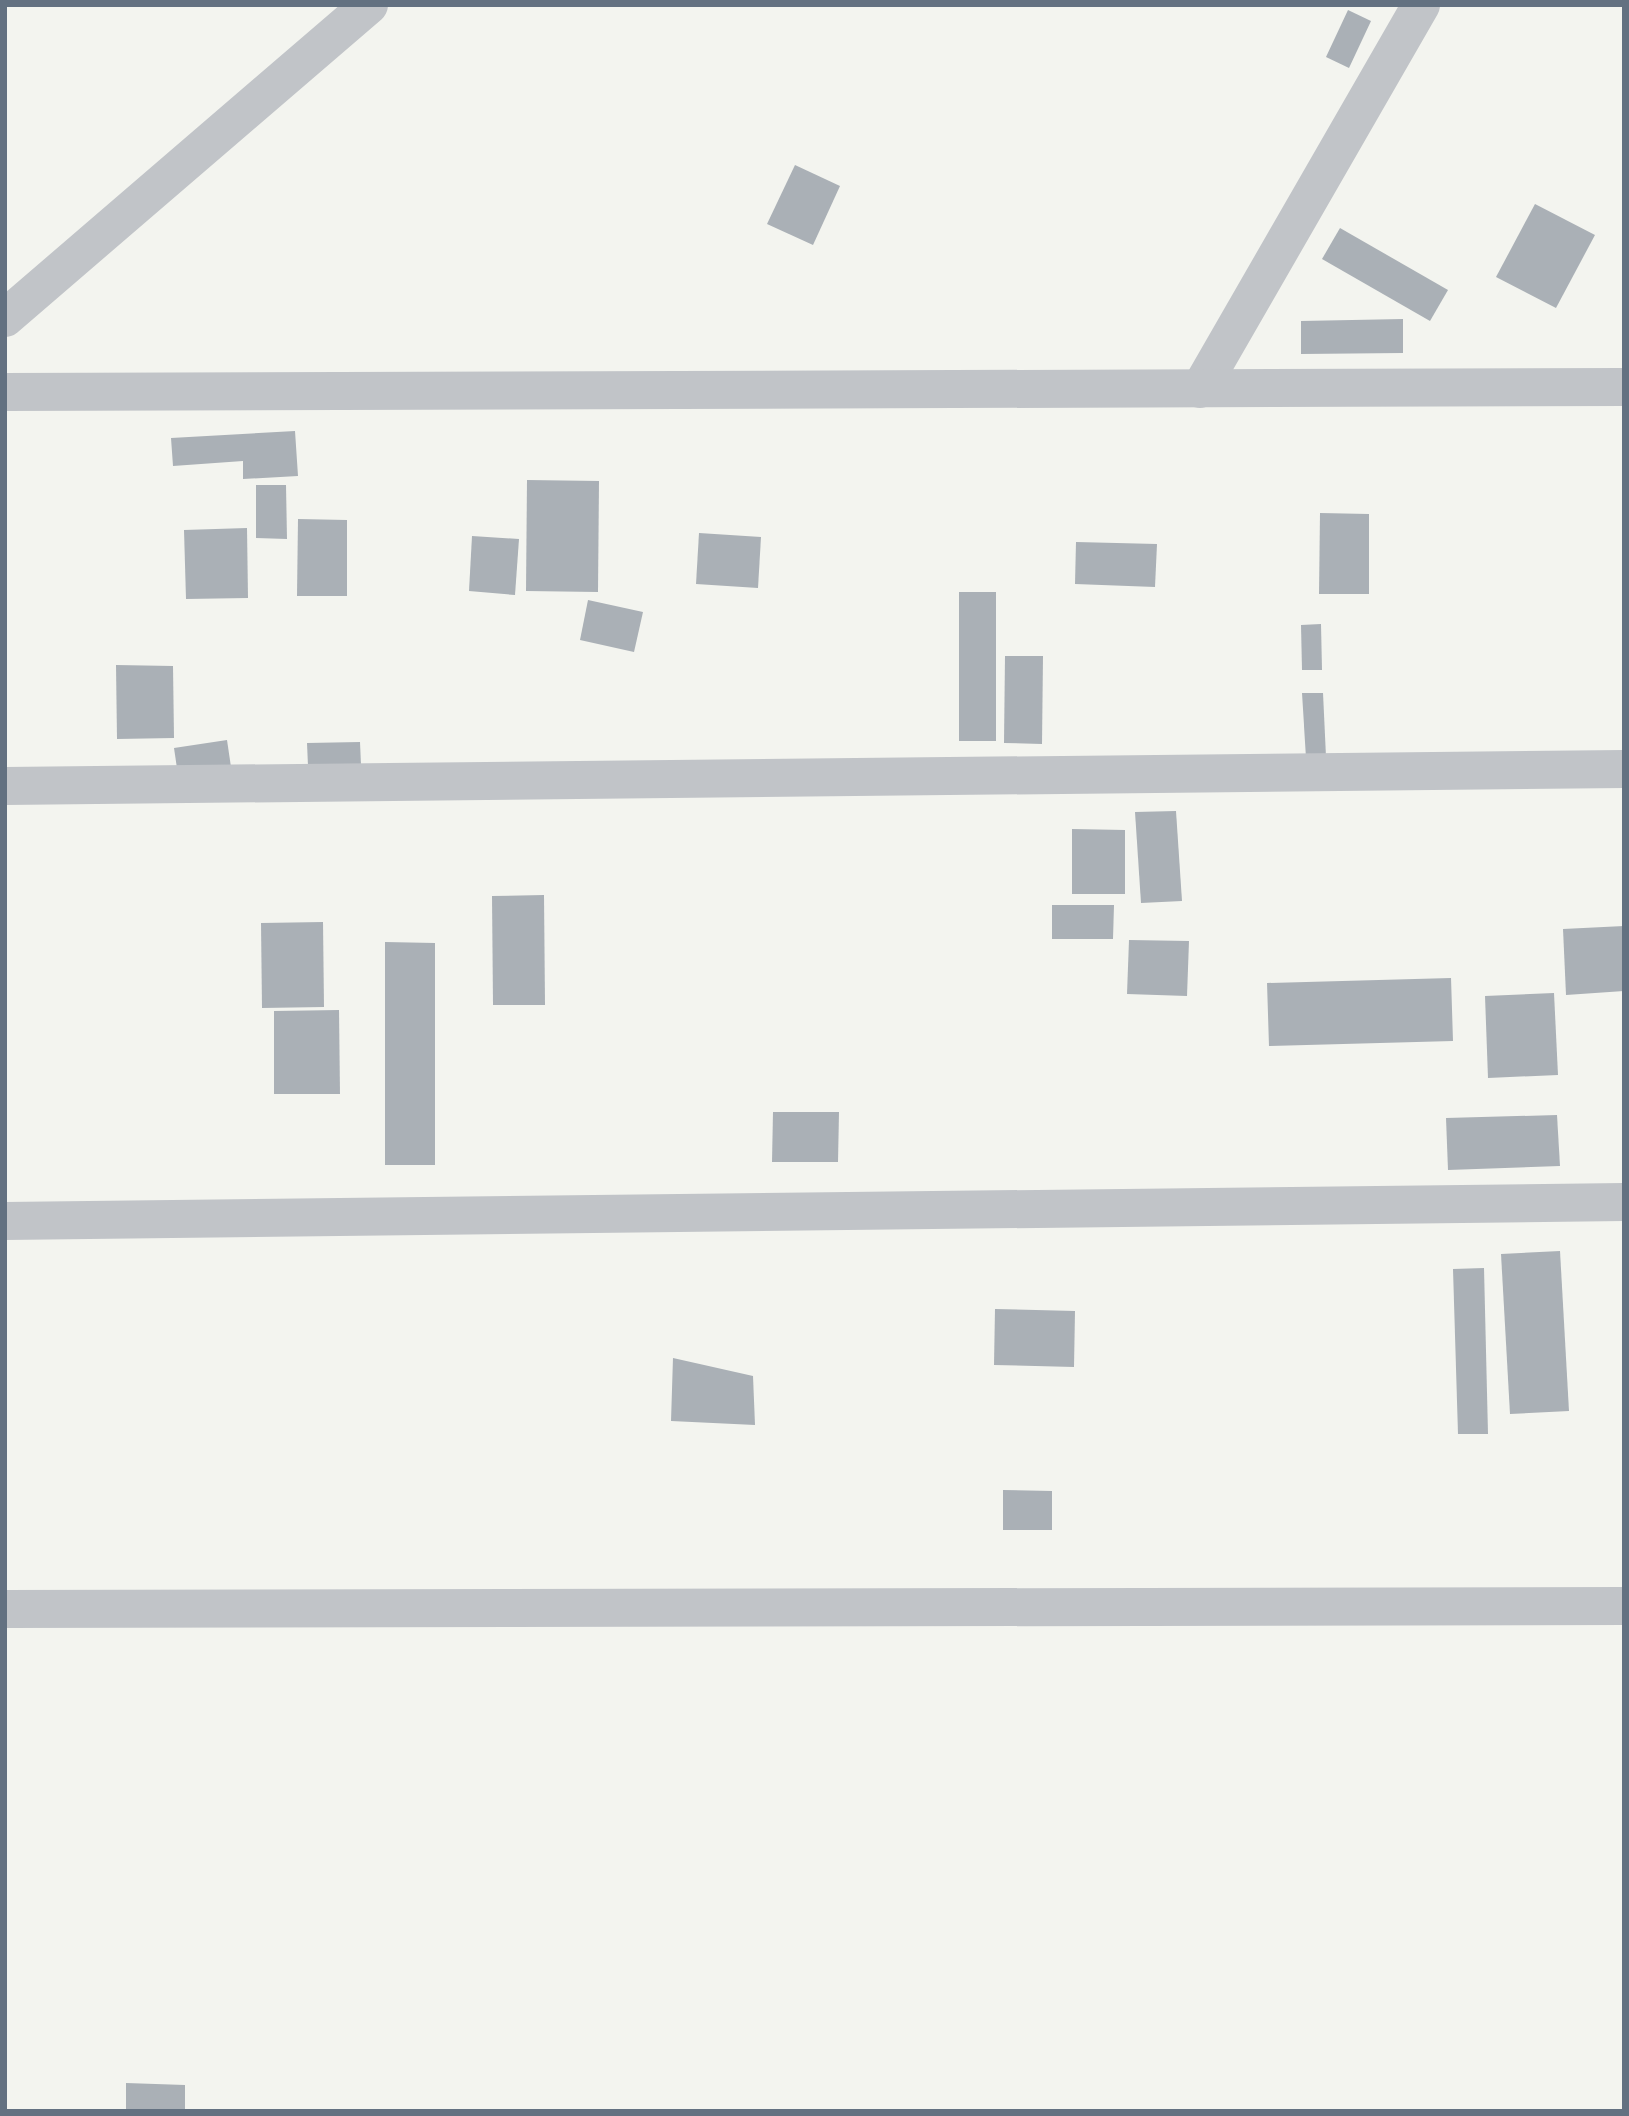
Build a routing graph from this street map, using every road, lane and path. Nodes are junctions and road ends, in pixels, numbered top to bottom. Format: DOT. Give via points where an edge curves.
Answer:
graph roads {
  1 [pos="369,5"];
  2 [pos="1421,5"];
  3 [pos="5,318"];
  4 [pos="1624,387"];
  5 [pos="1200,389"];
  6 [pos="5,392"];
  7 [pos="1624,769"];
  8 [pos="5,786"];
  9 [pos="1624,1202"];
  10 [pos="5,1221"];
  11 [pos="1624,1606"];
  12 [pos="5,1609"];
  1 -- 3 [label="street"];
  2 -- 5 [label="street"];
  4 -- 5 [label="street"];
  5 -- 6 [label="street"];
  7 -- 8 [label="street"];
  9 -- 10 [label="street"];
  11 -- 12 [label="street"];
}
